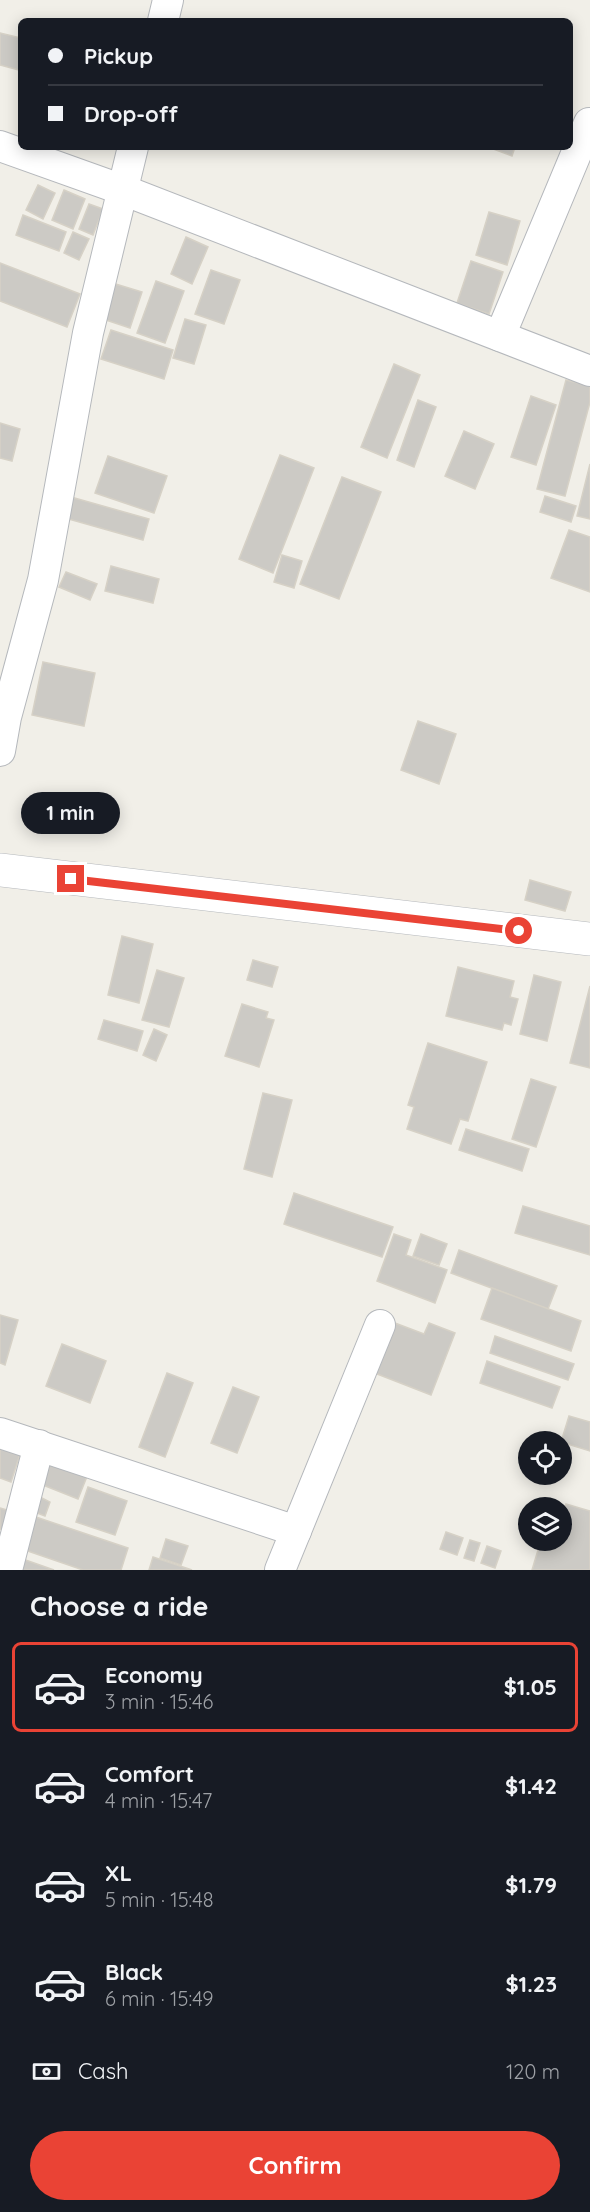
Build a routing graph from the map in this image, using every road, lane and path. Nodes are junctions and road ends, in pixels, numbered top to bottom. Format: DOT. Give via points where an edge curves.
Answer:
graph roads {
  1 [pos="168,0"];
  2 [pos="164,18"];
  3 [pos="589,123"];
  4 [pos="0,146"];
  5 [pos="132,150"];
  6 [pos="123,190"];
  7 [pos="500,336"];
  8 [pos="590,370"];
  9 [pos="0,751"];
  10 [pos="0,870"];
  11 [pos="590,939"];
  12 [pos="380,1325"];
  13 [pos="0,1433"];
  14 [pos="39,1445"];
  15 [pos="296,1531"];
  16 [pos="7,1570"];
  17 [pos="280,1570"];
  1 -- 2 [label="street"];
  3 -- 7 [label="street"];
  4 -- 6 [label="street"];
  5 -- 6 [label="street"];
  6 -- 7 [label="street"];
  6 -- 9 [label="street" via="88,333 44,580"];
  7 -- 8 [label="street"];
  10 -- 11 [label="street"];
  12 -- 15 [label="street"];
  13 -- 14 [label="street"];
  14 -- 15 [label="street"];
  14 -- 16 [label="street"];
  15 -- 17 [label="street"];
}
